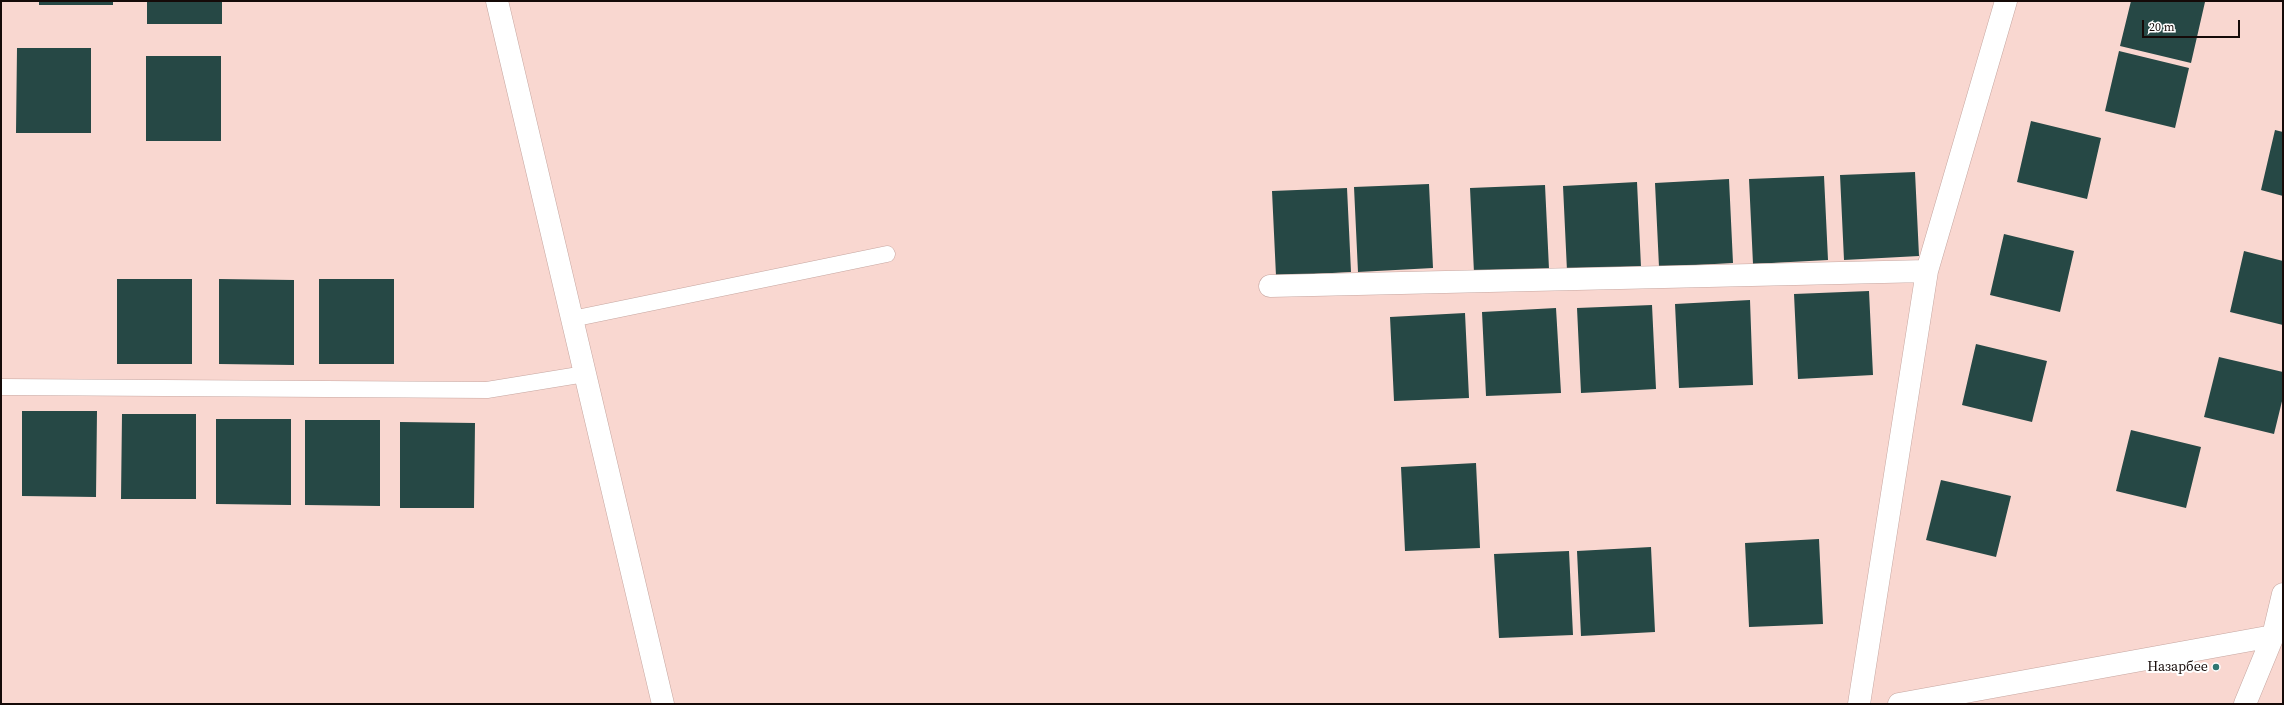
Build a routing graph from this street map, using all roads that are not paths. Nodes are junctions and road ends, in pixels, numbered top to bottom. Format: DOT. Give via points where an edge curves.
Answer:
graph roads {
  1 [pos="497,1"];
  2 [pos="2006,1"];
  3 [pos="887,254"];
  4 [pos="1927,271"];
  5 [pos="1270,286"];
  6 [pos="572,319"];
  7 [pos="585,374"];
  8 [pos="1,387"];
  9 [pos="2283,594"];
  10 [pos="2273,636"];
  11 [pos="663,704"];
  12 [pos="1859,704"];
  13 [pos="1899,704"];
  14 [pos="2245,704"];
  1 -- 6 [label="street"];
  2 -- 4 [label="street"];
  3 -- 6 [label="lane"];
  4 -- 5 [label="street"];
  4 -- 12 [label="street"];
  6 -- 7 [label="street"];
  7 -- 8 [label="lane" via="486,390"];
  7 -- 11 [label="street"];
  9 -- 10 [label="street"];
  10 -- 13 [label="street"];
  10 -- 14 [label="street"];
}
